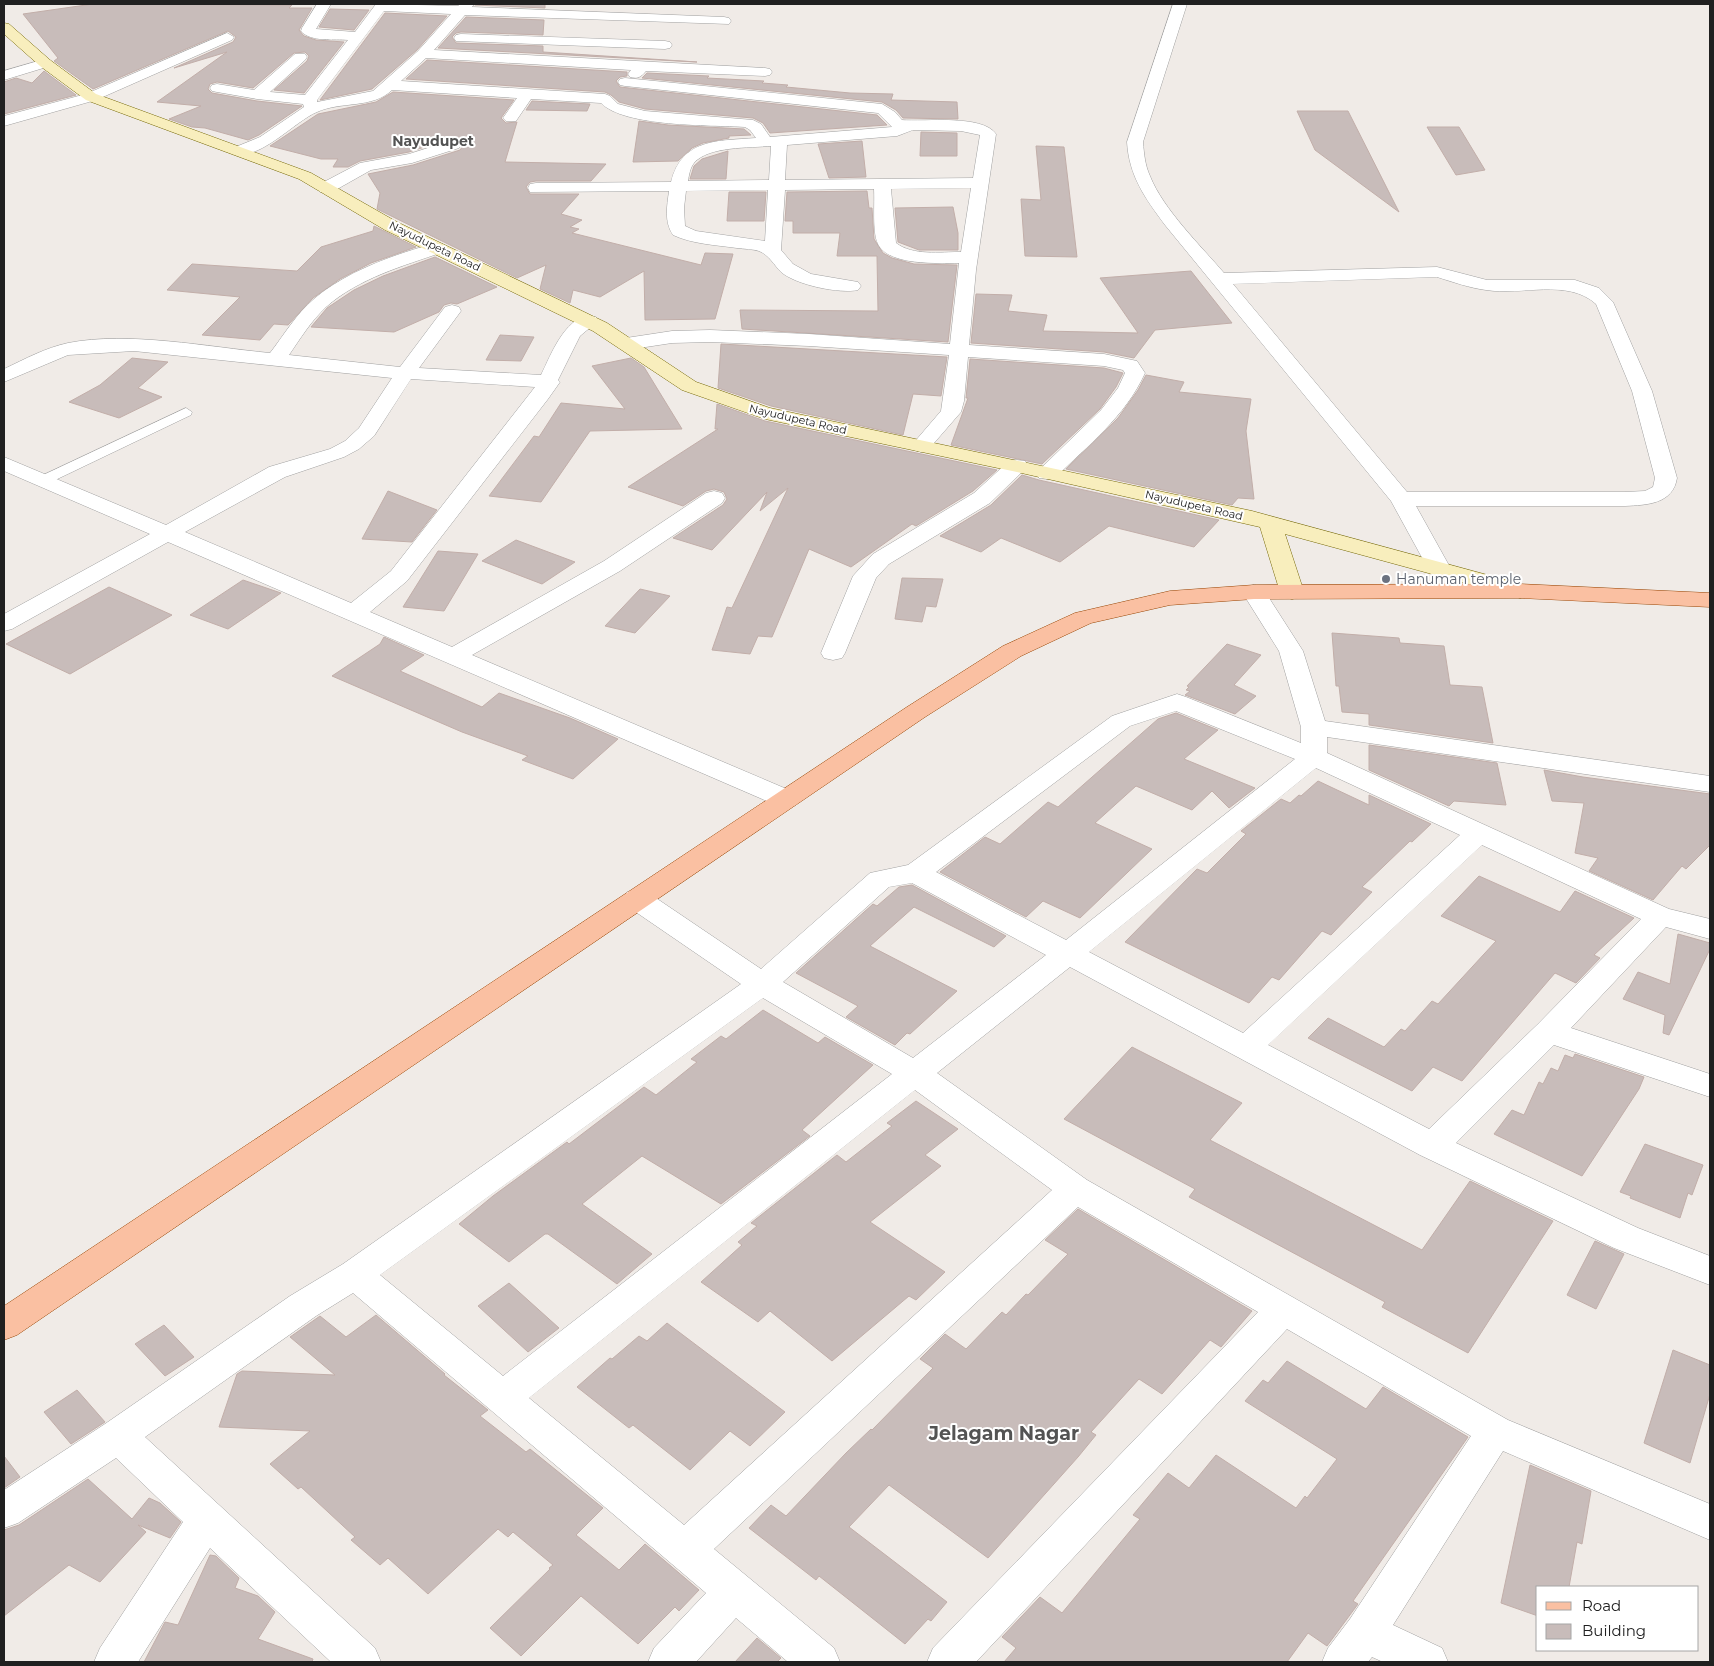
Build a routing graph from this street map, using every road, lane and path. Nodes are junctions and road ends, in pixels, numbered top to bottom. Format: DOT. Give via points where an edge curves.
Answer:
graph roads {
  1 [pos="324,4"];
  2 [pos="1180,4"];
  3 [pos="381,6"];
  4 [pos="464,7"];
  5 [pos="724,21"];
  6 [pos="4,27"];
  7 [pos="359,36"];
  8 [pos="227,37"];
  9 [pos="436,37"];
  10 [pos="665,45"];
  11 [pos="423,54"];
  12 [pos="300,57"];
  13 [pos="44,63"];
  14 [pos="643,66"];
  15 [pos="765,72"];
  16 [pos="4,76"];
  17 [pos="625,82"];
  18 [pos="388,85"];
  19 [pos="217,88"];
  20 [pos="527,94"];
  21 [pos="257,95"];
  22 [pos="90,97"];
  23 [pos="605,99"];
  24 [pos="311,104"];
  25 [pos="511,118"];
  26 [pos="4,121"];
  27 [pos="907,125"];
  28 [pos="772,141"];
  29 [pos="453,145"];
  30 [pos="239,151"];
  31 [pos="882,184"];
  32 [pos="980,184"];
  33 [pos="678,186"];
  34 [pos="777,186"];
  35 [pos="326,188"];
  36 [pos="536,188"];
  37 [pos="437,248"];
  38 [pos="773,250"];
  39 [pos="969,258"];
  40 [pos="1219,279"];
  41 [pos="852,286"];
  42 [pos="452,311"];
  43 [pos="589,321"];
  44 [pos="626,344"];
  45 [pos="958,351"];
  46 [pos="275,360"];
  47 [pos="405,373"];
  48 [pos="4,376"];
  49 [pos="550,382"];
  50 [pos="186,412"];
  51 [pos="920,446"];
  52 [pos="4,463"];
  53 [pos="1017,466"];
  54 [pos="1046,472"];
  55 [pos="44,480"];
  56 [pos="714,498"];
  57 [pos="1401,498"];
  58 [pos="1270,523"];
  59 [pos="168,533"];
  60 [pos="1439,569"];
  61 [pos="1520,591"];
  62 [pos="1254,592"];
  63 [pos="1292,592"];
  64 [pos="1710,600"];
  65 [pos="354,613"];
  66 [pos="4,624"];
  67 [pos="833,653"];
  68 [pos="453,656"];
  69 [pos="1314,742"];
  70 [pos="1710,784"];
  71 [pos="786,799"];
  72 [pos="1479,833"];
  73 [pos="916,873"];
  74 [pos="637,900"];
  75 [pos="1660,916"];
  76 [pos="1710,929"];
  77 [pos="1068,953"];
  78 [pos="762,984"];
  79 [pos="1549,1032"];
  80 [pos="1246,1048"];
  81 [pos="916,1074"];
  82 [pos="1710,1086"];
  83 [pos="1432,1146"];
  84 [pos="1075,1189"];
  85 [pos="1710,1271"];
  86 [pos="355,1274"];
  87 [pos="1284,1309"];
  88 [pos="4,1325"];
  89 [pos="503,1398"];
  90 [pos="1495,1431"];
  91 [pos="118,1436"];
  92 [pos="4,1510"];
  93 [pos="207,1519"];
  94 [pos="1710,1522"];
  95 [pos="685,1550"];
  96 [pos="734,1591"];
  97 [pos="1354,1647"];
  98 [pos="115,1662"];
  99 [pos="360,1662"];
  100 [pos="669,1662"];
  101 [pos="819,1662"];
  102 [pos="948,1662"];
  103 [pos="1428,1662"];
  1 -- 7 [label="street" via="308,31"];
  2 -- 40 [label="street" via="1136,142 1136,161 1141,178 1158,204"];
  3 -- 4 [label="street"];
  3 -- 7 [label="street"];
  4 -- 5 [label="street"];
  4 -- 9 [label="street"];
  6 -- 13 [label="street, Nayudupeta Road"];
  7 -- 24 [label="street"];
  8 -- 22 [label="street"];
  9 -- 10 [label="street"];
  9 -- 11 [label="street"];
  11 -- 14 [label="street"];
  11 -- 18 [label="street"];
  12 -- 21 [label="street"];
  13 -- 16 [label="street"];
  13 -- 22 [label="street, Nayudupeta Road"];
  14 -- 15 [label="street"];
  14 -- 17 [label="street"];
  17 -- 23 [label="street"];
  17 -- 27 [label="street" via="882,109 894,122"];
  18 -- 20 [label="street"];
  18 -- 24 [label="street" via="378,95"];
  19 -- 21 [label="street"];
  20 -- 23 [label="street"];
  20 -- 25 [label="street"];
  21 -- 24 [label="street"];
  22 -- 26 [label="street"];
  22 -- 30 [label="street, Nayudupeta Road"];
  23 -- 28 [label="street" via="613,107 644,116 748,123"];
  24 -- 30 [label="street" via="266,140"];
  27 -- 28 [label="street" via="896,131"];
  27 -- 32 [label="street" via="984,129 988,134"];
  28 -- 33 [label="street" via="702,150 685,162"];
  28 -- 34 [label="street"];
  29 -- 35 [label="street" via="418,157 366,166"];
  30 -- 35 [label="street, Nayudupeta Road" via="305,176"];
  31 -- 32 [label="street"];
  31 -- 34 [label="street"];
  31 -- 39 [label="street" via="885,236 892,250 914,255"];
  32 -- 39 [label="street"];
  33 -- 34 [label="street"];
  33 -- 36 [label="street"];
  33 -- 38 [label="street" via="674,225 679,231"];
  34 -- 38 [label="street"];
  35 -- 37 [label="street, Nayudupeta Road" via="391,226"];
  37 -- 43 [label="street, Nayudupeta Road"];
  37 -- 46 [label="street" via="338,288 319,305"];
  38 -- 41 [label="street" via="789,270 801,277"];
  39 -- 45 [label="street"];
  40 -- 57 [label="street"];
  40 -- 57 [label="street" via="1438,272 1487,285 1575,286 1593,292 1604,302 1642,390 1666,478 1666,486 1660,493 1647,498 1625,499"];
  42 -- 47 [label="street"];
  43 -- 44 [label="street, Nayudupeta Road"];
  43 -- 49 [label="street" via="572,333"];
  44 -- 45 [label="street" via="710,336"];
  44 -- 51 [label="street, Nayudupeta Road" via="689,386 727,401 765,413"];
  45 -- 51 [label="street" via="951,412"];
  45 -- 54 [label="street" via="1104,360 1134,368 1131,384 1106,417"];
  46 -- 47 [label="street"];
  46 -- 48 [label="street" via="134,345 95,346 47,355"];
  47 -- 49 [label="street"];
  47 -- 59 [label="street" via="367,432 352,445 277,472"];
  49 -- 65 [label="street" via="399,576"];
  50 -- 55 [label="lane"];
  51 -- 53 [label="street, Nayudupeta Road"];
  52 -- 55 [label="street"];
  53 -- 54 [label="street, Nayudupeta Road"];
  53 -- 67 [label="street" via="982,498 881,559 865,576"];
  54 -- 58 [label="street, Nayudupeta Road"];
  55 -- 59 [label="street"];
  56 -- 68 [label="street" via="612,566"];
  57 -- 60 [label="street"];
  58 -- 60 [label="street, Nayudupeta Road"];
  58 -- 63 [label="street"];
  59 -- 65 [label="street"];
  59 -- 66 [label="street"];
  60 -- 61 [label="street, Nayudupeta Road"];
  61 -- 63 [label="main road"];
  61 -- 64 [label="main road"];
  62 -- 63 [label="main road"];
  62 -- 69 [label="street" via="1291,651"];
  62 -- 71 [label="main road" via="1170,598 1082,618 1012,651"];
  65 -- 68 [label="street"];
  68 -- 71 [label="street"];
  69 -- 70 [label="street"];
  69 -- 72 [label="street"];
  69 -- 73 [label="street" via="1177,702 1121,720"];
  69 -- 77 [label="street"];
  71 -- 74 [label="main road"];
  72 -- 75 [label="street"];
  72 -- 80 [label="street"];
  73 -- 77 [label="street"];
  73 -- 78 [label="street" via="880,878"];
  74 -- 78 [label="street"];
  74 -- 88 [label="main road"];
  75 -- 76 [label="street"];
  75 -- 79 [label="street"];
  77 -- 80 [label="street"];
  77 -- 81 [label="street"];
  78 -- 81 [label="street"];
  78 -- 86 [label="street"];
  79 -- 82 [label="street"];
  79 -- 83 [label="street"];
  80 -- 83 [label="street"];
  81 -- 84 [label="street"];
  81 -- 89 [label="street"];
  83 -- 85 [label="street" via="1626,1238"];
  84 -- 87 [label="street"];
  84 -- 95 [label="street"];
  86 -- 89 [label="street"];
  86 -- 91 [label="street" via="302,1306"];
  87 -- 90 [label="street"];
  87 -- 102 [label="street"];
  89 -- 95 [label="street"];
  90 -- 94 [label="street"];
  90 -- 97 [label="street"];
  91 -- 92 [label="street"];
  91 -- 93 [label="street"];
  93 -- 98 [label="street"];
  93 -- 99 [label="street"];
  95 -- 96 [label="street"];
  96 -- 100 [label="street"];
  96 -- 101 [label="street"];
  97 -- 103 [label="street"];
}
